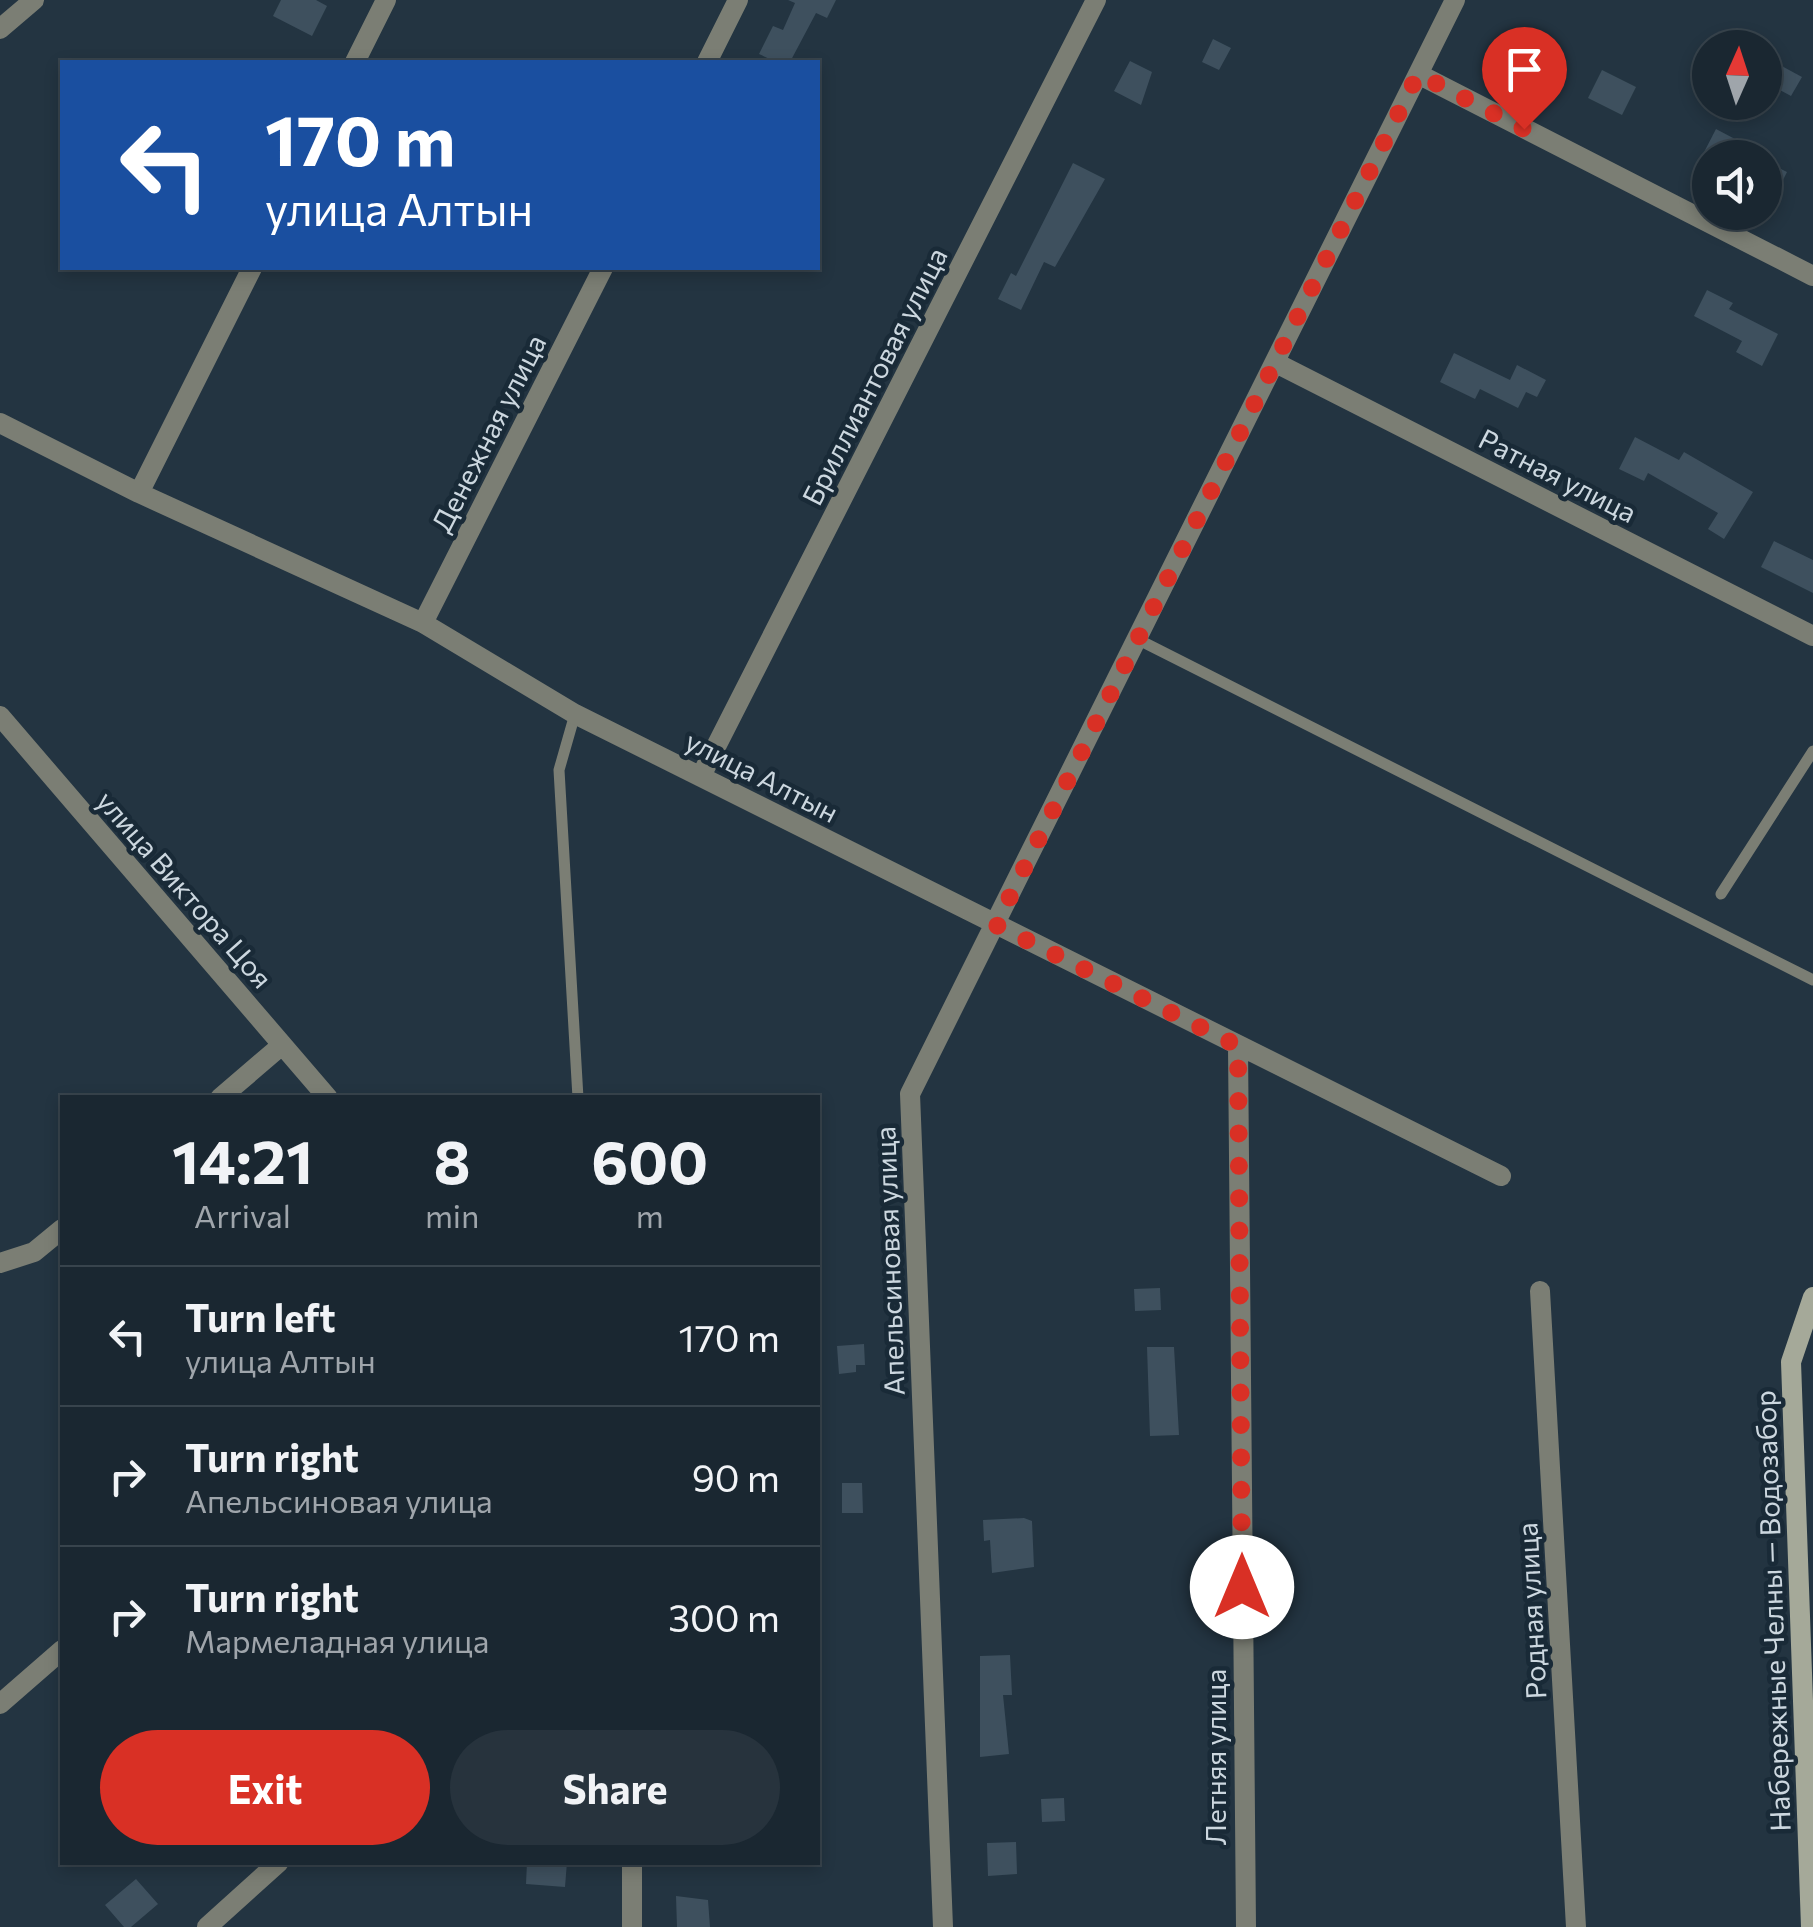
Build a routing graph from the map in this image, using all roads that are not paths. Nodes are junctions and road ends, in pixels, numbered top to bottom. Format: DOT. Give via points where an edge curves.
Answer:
graph roads {
  1 [pos="34,0"];
  2 [pos="386,0"];
  3 [pos="738,0"];
  4 [pos="1096,0"];
  5 [pos="1455,0"];
  6 [pos="0,29"];
  7 [pos="356,60"];
  8 [pos="708,60"];
  9 [pos="1418,74"];
  10 [pos="251,270"];
  11 [pos="602,270"];
  12 [pos="1813,276"];
  13 [pos="1278,364"];
  14 [pos="0,424"];
  15 [pos="139,493"];
  16 [pos="423,623"];
  17 [pos="1813,636"];
  18 [pos="1139,640"];
  19 [pos="575,714"];
  20 [pos="0,716"];
  21 [pos="1813,751"];
  22 [pos="701,776"];
  23 [pos="1721,894"];
  24 [pos="996,925"];
  25 [pos="1813,980"];
  26 [pos="282,1046"];
  27 [pos="1238,1046"];
  28 [pos="224,1095"];
  29 [pos="325,1095"];
  30 [pos="578,1095"];
  31 [pos="1502,1176"];
  32 [pos="60,1230"];
  33 [pos="0,1263"];
  34 [pos="1540,1291"];
  35 [pos="1813,1297"];
  36 [pos="60,1652"];
  37 [pos="0,1704"];
  38 [pos="275,1865"];
  39 [pos="632,1865"];
  40 [pos="207,1927"];
  41 [pos="632,1927"];
  42 [pos="943,1927"];
  43 [pos="1246,1927"];
  44 [pos="1576,1927"];
  45 [pos="1811,1927"];
  1 -- 6 [label="street"];
  2 -- 7 [label="street"];
  3 -- 8 [label="street"];
  4 -- 22 [label="street, Бриллиантовая улица"];
  5 -- 9 [label="street, Апельсиновая улица"];
  9 -- 12 [label="street"];
  9 -- 13 [label="street, Апельсиновая улица"];
  10 -- 15 [label="street"];
  11 -- 16 [label="street, Денежная улица"];
  13 -- 17 [label="street, Ратная улица"];
  13 -- 18 [label="street, Апельсиновая улица"];
  14 -- 15 [label="street, улица Алтын"];
  15 -- 16 [label="street, улица Алтын"];
  16 -- 19 [label="street, улица Алтын"];
  18 -- 24 [label="street, Апельсиновая улица"];
  18 -- 25 [label="lane"];
  19 -- 22 [label="street, улица Алтын"];
  19 -- 30 [label="lane" via="559,770"];
  20 -- 26 [label="street, улица Виктора Цоя"];
  21 -- 23 [label="lane"];
  22 -- 24 [label="street, улица Алтын"];
  24 -- 27 [label="street, улица Алтын"];
  24 -- 42 [label="street, Апельсиновая улица" via="910,1094"];
  26 -- 28 [label="street"];
  26 -- 29 [label="street, улица Виктора Цоя"];
  27 -- 31 [label="street, улица Алтын"];
  27 -- 43 [label="street, Летняя улица"];
  32 -- 33 [label="street" via="34,1252"];
  34 -- 44 [label="street, Родная улица"];
  35 -- 45 [label="main road, Набережные Челны — Водозабор" via="1791,1362"];
  36 -- 37 [label="street"];
  38 -- 40 [label="street"];
  39 -- 41 [label="street"];
}
